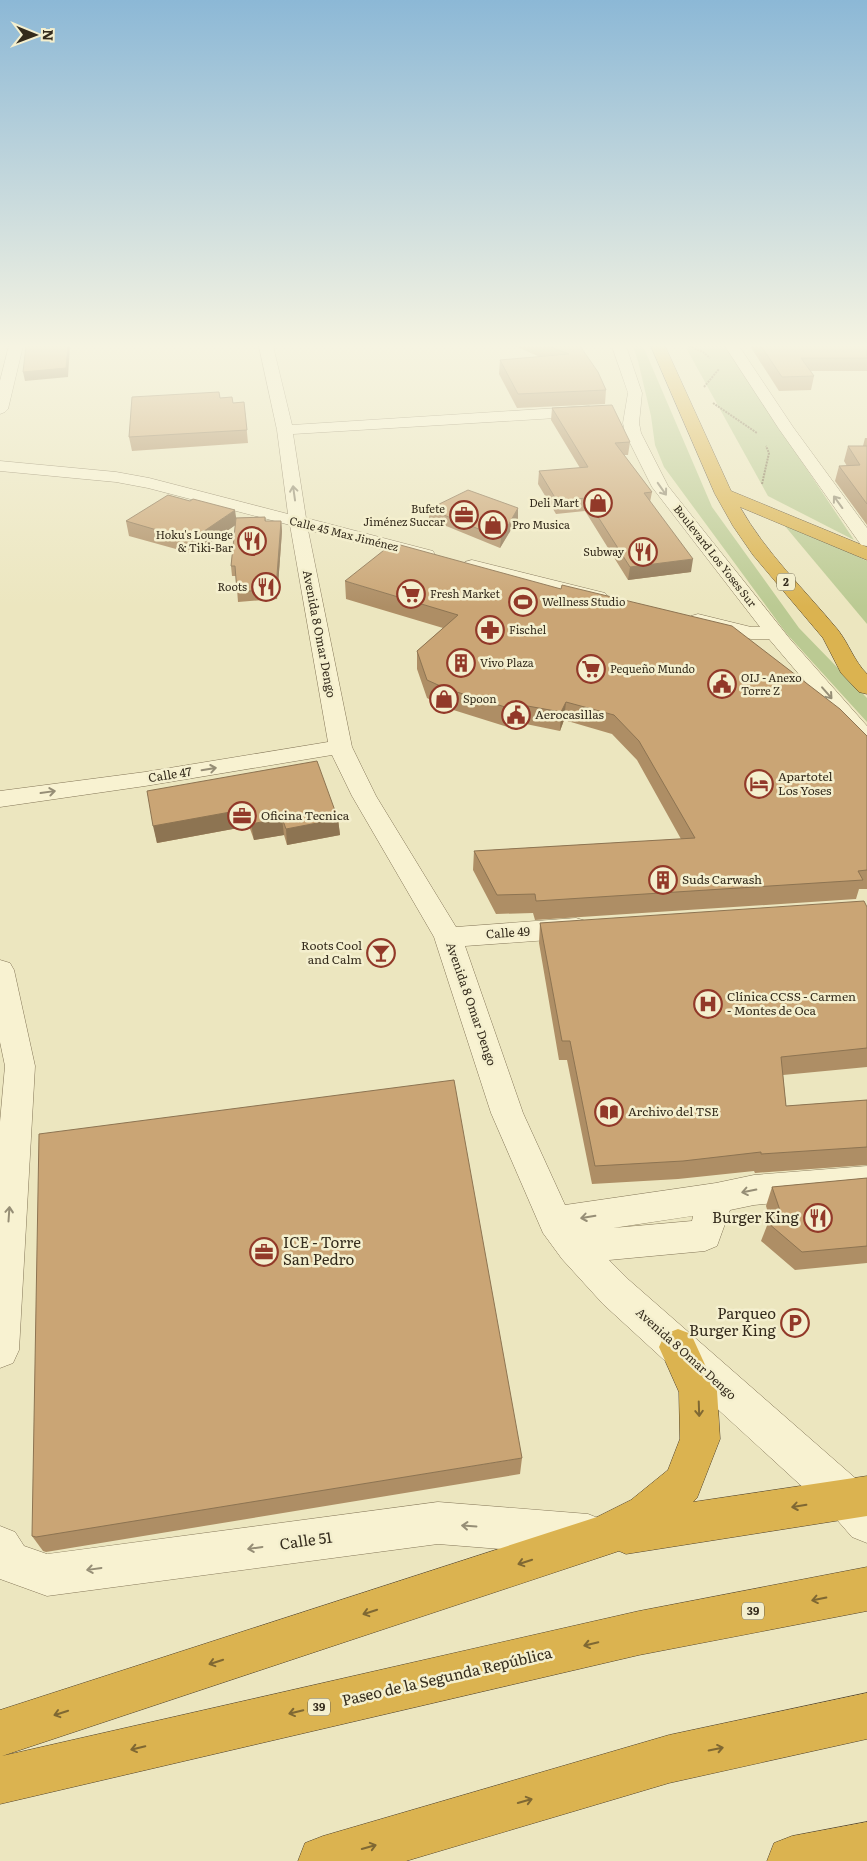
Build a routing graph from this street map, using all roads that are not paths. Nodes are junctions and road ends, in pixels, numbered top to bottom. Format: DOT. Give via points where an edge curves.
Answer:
graph roads {
  1 [pos="285,433"];
  2 [pos="633,433"];
  3 [pos="697,433"];
  4 [pos="789,433"];
  5 [pos="0,466"];
  6 [pos="724,494"];
  7 [pos="298,522"];
  8 [pos="867,541"];
  9 [pos="867,554"];
  10 [pos="617,601"];
  11 [pos="683,617"];
  12 [pos="775,633"];
  13 [pos="832,636"];
  14 [pos="867,658"];
  15 [pos="867,687"];
  16 [pos="867,740"];
  17 [pos="340,747"];
  18 [pos="0,799"];
  19 [pos="597,927"];
  20 [pos="448,937"];
  21 [pos="0,970"];
  22 [pos="10,1066"];
  23 [pos="867,1180"];
  24 [pos="565,1235"];
  25 [pos="678,1347"];
  26 [pos="0,1350"];
  27 [pos="860,1506"];
  28 [pos="604,1536"];
  29 [pos="5,1555"];
  30 [pos="867,1589"];
  31 [pos="867,1716"];
  32 [pos="0,1733"];
  33 [pos="0,1780"];
  34 [pos="867,1847"];
  35 [pos="323,1861"];
  36 [pos="792,1861"];
  7 -- 1 [label="street, Avenida 8 Omar Dengo, one-way"];
  2 -- 12 [label="street, Boulevard Los Yoses Sur, one-way" via="660,487"];
  3 -- 6 [label="highway, 2"];
  8 -- 4 [label="street, one-way"];
  5 -- 7 [label="street, Calle 45 Max Jiménez" via="149,483"];
  6 -- 9 [label="highway"];
  6 -- 13 [label="highway, 2" via="760,551"];
  7 -- 10 [label="street, Calle 45 Max Jiménez"];
  7 -- 17 [label="street, Avenida 8 Omar Dengo"];
  11 -- 12 [label="street" via="751,632"];
  12 -- 16 [label="street, Boulevard Los Yoses Sur, one-way"];
  13 -- 14 [label="highway, 2"];
  13 -- 15 [label="highway, 2" via="850,668"];
  18 -- 17 [label="street, Calle 47, one-way"];
  17 -- 20 [label="street, Avenida 8 Omar Dengo" via="364,796"];
  19 -- 20 [label="street, Calle 49"];
  20 -- 24 [label="street, Avenida 8 Omar Dengo" via="507,1113"];
  21 -- 22 [label="street"];
  26 -- 22 [label="street, one-way"];
  23 -- 24 [label="street, one-way" via="754,1190 716,1198 705,1235"];
  24 -- 25 [label="street, Avenida 8 Omar Dengo" via="616,1292"];
  25 -- 27 [label="street, Avenida 8 Omar Dengo"];
  25 -- 28 [label="highway, one-way" via="698,1391 700,1439 683,1484 646,1515"];
  27 -- 28 [label="highway, one-way"];
  28 -- 29 [label="street, Calle 51, one-way" via="438,1523 47,1575"];
  28 -- 32 [label="highway, one-way"];
  30 -- 33 [label="highway, Paseo de la Segunda República / 39, one-way" via="639,1633"];
  35 -- 31 [label="highway, one-way" via="669,1759"];
  34 -- 36 [label="highway"];
}
